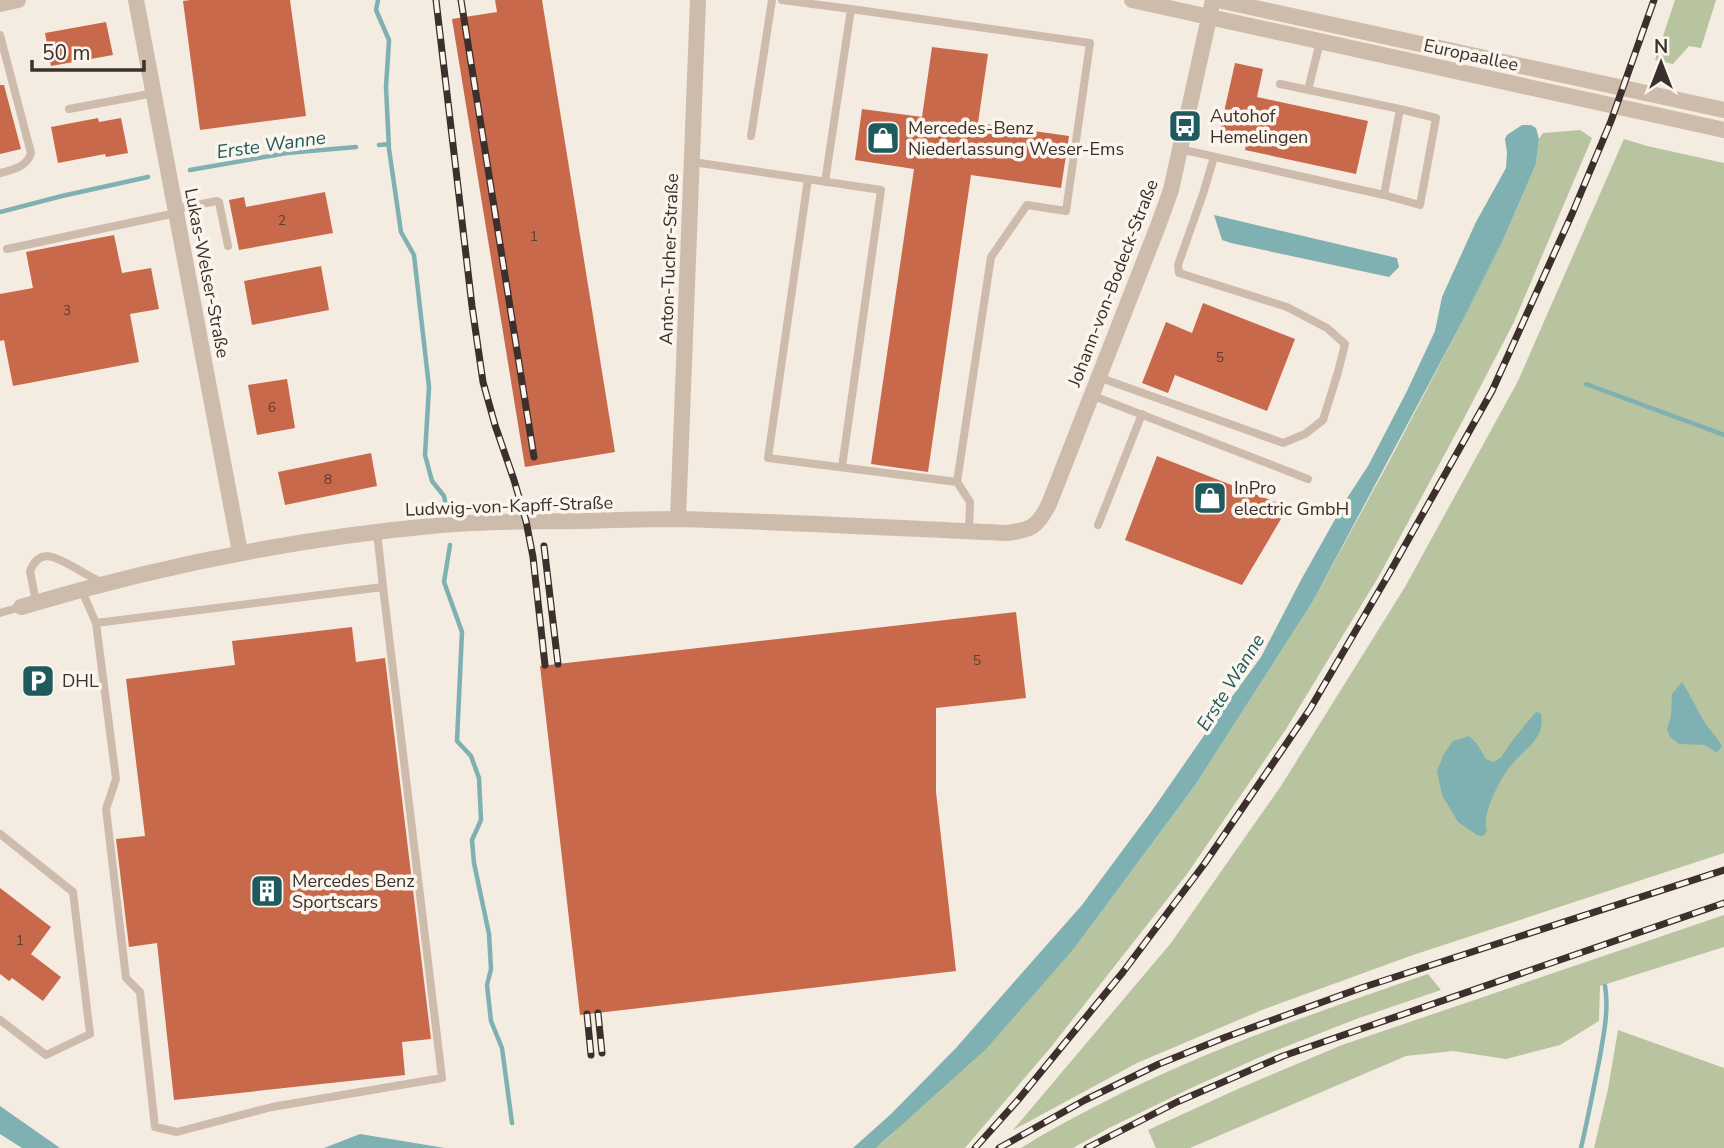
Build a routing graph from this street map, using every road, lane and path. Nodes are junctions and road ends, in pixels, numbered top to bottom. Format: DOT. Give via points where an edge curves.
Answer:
graph roads {
  1 [pos="18,0"];
  2 [pos="136,0"];
  3 [pos="698,0"];
  4 [pos="772,0"];
  5 [pos="782,0"];
  6 [pos="1132,0"];
  7 [pos="1216,0"];
  8 [pos="0,4"];
  9 [pos="852,9"];
  10 [pos="1209,18"];
  11 [pos="0,35"];
  12 [pos="1320,42"];
  13 [pos="2,50"];
  14 [pos="1280,84"];
  15 [pos="1308,90"];
  16 [pos="153,93"];
  17 [pos="69,109"];
  18 [pos="1400,109"];
  19 [pos="1724,110"];
  20 [pos="1724,131"];
  21 [pos="751,136"];
  22 [pos="1180,149"];
  23 [pos="1214,157"];
  24 [pos="693,162"];
  25 [pos="0,173"];
  26 [pos="808,179"];
  27 [pos="825,182"];
  28 [pos="1384,195"];
  29 [pos="176,211"];
  30 [pos="228,246"];
  31 [pos="7,249"];
  32 [pos="1098,377"];
  33 [pos="1091,395"];
  34 [pos="1142,414"];
  35 [pos="842,467"];
  36 [pos="1308,479"];
  37 [pos="957,482"];
  38 [pos="678,519"];
  39 [pos="1098,525"];
  40 [pos="969,531"];
  41 [pos="377,532"];
  42 [pos="1007,533"];
  43 [pos="240,552"];
  44 [pos="102,583"];
  45 [pos="383,587"];
  46 [pos="81,589"];
  47 [pos="29,605"];
  48 [pos="0,613"];
  49 [pos="96,623"];
  50 [pos="0,834"];
  51 [pos="0,1020"];
  1 -- 8 [label="street"];
  2 -- 16 [label="street, Lukas-Welser-Straße"];
  3 -- 24 [label="street, Anton-Tucher-Straße"];
  4 -- 21 [label="lane"];
  5 -- 9 [label="lane"];
  6 -- 10 [label="street, Europaallee"];
  7 -- 10 [label="street, Europaallee"];
  7 -- 19 [label="street, Europaallee"];
  9 -- 27 [label="lane"];
  9 -- 37 [label="lane" via="1090,43 1066,211 1027,205 990,257"];
  10 -- 12 [label="street, Europaallee"];
  10 -- 22 [label="street, Johann-von-Bodeck-Straße"];
  11 -- 13 [label="lane"];
  12 -- 15 [label="lane"];
  12 -- 20 [label="street, Europaallee"];
  13 -- 25 [label="lane" via="31,153 29,160"];
  14 -- 15 [label="lane"];
  15 -- 18 [label="lane"];
  16 -- 17 [label="lane"];
  16 -- 29 [label="street, Lukas-Welser-Straße"];
  18 -- 28 [label="lane"];
  18 -- 28 [label="lane" via="1436,118 1420,205"];
  22 -- 23 [label="lane"];
  22 -- 32 [label="street, Johann-von-Bodeck-Straße" via="1171,190"];
  23 -- 28 [label="lane"];
  23 -- 32 [label="lane" via="1179,273 1287,307 1327,328 1345,344 1323,420 1283,443"];
  24 -- 26 [label="lane"];
  24 -- 38 [label="street, Anton-Tucher-Straße"];
  26 -- 27 [label="lane"];
  26 -- 35 [label="lane" via="768,458"];
  27 -- 35 [label="lane" via="881,190"];
  29 -- 30 [label="lane" via="219,202"];
  29 -- 31 [label="lane"];
  29 -- 43 [label="street, Lukas-Welser-Straße"];
  32 -- 33 [label="street, Johann-von-Bodeck-Straße"];
  33 -- 34 [label="lane"];
  33 -- 42 [label="street, Johann-von-Bodeck-Straße" via="1042,517 1033,527"];
  34 -- 36 [label="lane"];
  34 -- 39 [label="lane"];
  35 -- 37 [label="lane"];
  37 -- 40 [label="lane" via="970,502"];
  38 -- 40 [label="street, Ludwig-von-Kapff-Straße"];
  38 -- 41 [label="street, Ludwig-von-Kapff-Straße" via="492,522"];
  40 -- 42 [label="street, Ludwig-von-Kapff-Straße"];
  41 -- 43 [label="street, Ludwig-von-Kapff-Straße"];
  41 -- 45 [label="lane"];
  43 -- 44 [label="street, Ludwig-von-Kapff-Straße"];
  44 -- 46 [label="street, Ludwig-von-Kapff-Straße"];
  44 -- 47 [label="lane" via="60,559 43,556 32,564"];
  45 -- 49 [label="lane"];
  45 -- 49 [label="lane" via="442,1078 272,1107 177,1132 155,1127 139,992 126,978 106,808 116,779"];
  46 -- 47 [label="street, Ludwig-von-Kapff-Straße"];
  46 -- 49 [label="lane"];
  47 -- 48 [label="lane"];
  50 -- 51 [label="lane" via="73,892 90,1034 46,1055"];
}
